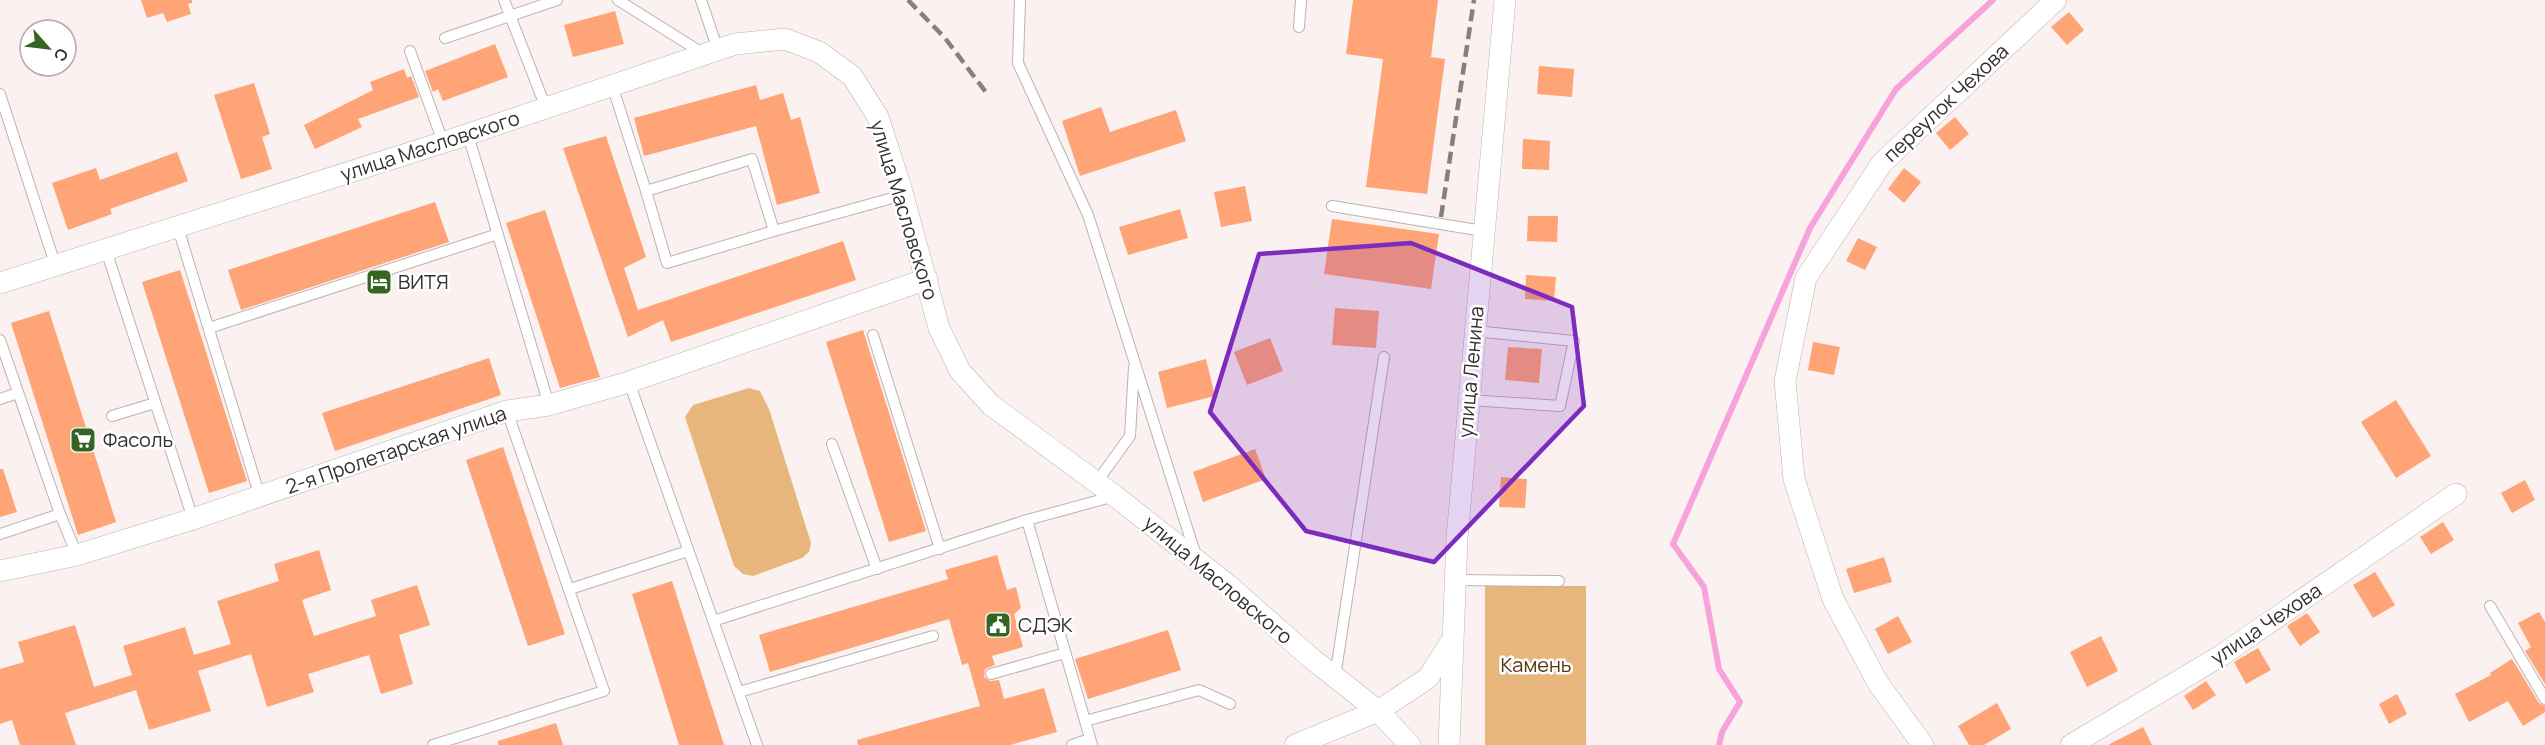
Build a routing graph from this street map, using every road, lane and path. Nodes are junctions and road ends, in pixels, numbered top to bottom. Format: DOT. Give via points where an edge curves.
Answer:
graph roads {
  1 [pos="504,0"];
  2 [pos="557,0"];
  3 [pos="618,0"];
  4 [pos="700,0"];
  5 [pos="1020,0"];
  6 [pos="1301,0"];
  7 [pos="1505,0"];
  8 [pos="2056,0"];
  9 [pos="511,16"];
  10 [pos="1299,27"];
  11 [pos="445,39"];
  12 [pos="410,51"];
  13 [pos="711,52"];
  14 [pos="612,85"];
  15 [pos="0,94"];
  16 [pos="546,108"];
  17 [pos="468,135"];
  18 [pos="443,142"];
  19 [pos="646,191"];
  20 [pos="903,195"];
  21 [pos="1332,206"];
  22 [pos="179,231"];
  23 [pos="774,231"];
  24 [pos="1483,231"];
  25 [pos="498,234"];
  26 [pos="106,250"];
  27 [pos="56,264"];
  28 [pos="927,279"];
  29 [pos="0,283"];
  30 [pos="209,328"];
  31 [pos="1475,332"];
  32 [pos="873,335"];
  33 [pos="0,340"];
  34 [pos="1384,357"];
  35 [pos="1134,361"];
  36 [pos="629,382"];
  37 [pos="18,393"];
  38 [pos="0,399"];
  39 [pos="1469,400"];
  40 [pos="155,403"];
  41 [pos="549,405"];
  42 [pos="507,411"];
  43 [pos="112,416"];
  44 [pos="832,444"];
  45 [pos="1096,483"];
  46 [pos="2456,494"];
  47 [pos="1115,496"];
  48 [pos="260,497"];
  49 [pos="60,514"];
  50 [pos="193,519"];
  51 [pos="1026,520"];
  52 [pos="0,534"];
  53 [pos="940,549"];
  54 [pos="688,551"];
  55 [pos="78,555"];
  56 [pos="1198,562"];
  57 [pos="877,569"];
  58 [pos="0,571"];
  59 [pos="1455,580"];
  60 [pos="1559,581"];
  61 [pos="570,589"];
  62 [pos="2490,606"];
  63 [pos="713,621"];
  64 [pos="933,636"];
  65 [pos="1452,640"];
  66 [pos="1065,653"];
  67 [pos="992,674"];
  68 [pos="1335,677"];
  69 [pos="739,692"];
  70 [pos="2545,699"];
  71 [pos="1230,704"];
  72 [pos="1378,711"];
  73 [pos="1084,721"];
  74 [pos="1091,742"];
  75 [pos="433,745"];
  76 [pos="757,745"];
  77 [pos="1072,745"];
  78 [pos="1295,745"];
  79 [pos="1410,745"];
  80 [pos="1449,745"];
  81 [pos="1923,745"];
  82 [pos="2072,745"];
  1 -- 9 [label="lane"];
  2 -- 9 [label="lane"];
  3 -- 13 [label="lane"];
  4 -- 13 [label="lane"];
  5 -- 35 [label="lane" via="1018,63 1088,215"];
  6 -- 10 [label="lane"];
  7 -- 24 [label="street, улица Ленина"];
  8 -- 81 [label="street, переулок Чехова" via="1882,163 1806,278 1785,381 1794,479 1833,598 1878,683"];
  9 -- 11 [label="lane"];
  9 -- 16 [label="lane"];
  12 -- 18 [label="lane"];
  13 -- 14 [label="street, улица Масловского"];
  13 -- 20 [label="street, улица Масловского" via="735,44 785,39 819,52 852,76 878,117"];
  14 -- 16 [label="street, улица Масловского"];
  14 -- 19 [label="lane"];
  15 -- 27 [label="lane"];
  16 -- 17 [label="street, улица Масловского"];
  17 -- 18 [label="street, улица Масловского"];
  17 -- 25 [label="lane"];
  18 -- 26 [label="street, улица Масловского"];
  19 -- 23 [label="lane" via="752,159"];
  19 -- 23 [label="lane" via="667,263"];
  20 -- 23 [label="lane"];
  20 -- 28 [label="street, улица Масловского"];
  21 -- 24 [label="lane"];
  22 -- 30 [label="lane"];
  24 -- 31 [label="street, улица Ленина"];
  25 -- 30 [label="lane"];
  25 -- 41 [label="lane"];
  26 -- 27 [label="street, улица Масловского"];
  26 -- 40 [label="lane"];
  27 -- 29 [label="street, улица Масловского"];
  28 -- 36 [label="street, 2-я Пролетарская улица"];
  28 -- 45 [label="street, улица Масловского" via="939,328 960,371 991,405"];
  30 -- 48 [label="lane"];
  31 -- 39 [label="street, улица Ленина"];
  31 -- 39 [label="lane" via="1574,341 1560,406"];
  32 -- 53 [label="lane"];
  33 -- 37 [label="lane"];
  34 -- 68 [label="lane"];
  35 -- 45 [label="lane" via="1130,436"];
  35 -- 56 [label="lane"];
  36 -- 41 [label="street, 2-я Пролетарская улица"];
  36 -- 54 [label="lane"];
  37 -- 38 [label="lane"];
  37 -- 49 [label="lane"];
  39 -- 59 [label="street, улица Ленина"];
  40 -- 43 [label="lane"];
  40 -- 50 [label="lane"];
  41 -- 42 [label="street, 2-я Пролетарская улица"];
  42 -- 48 [label="street, 2-я Пролетарская улица"];
  42 -- 61 [label="lane"];
  44 -- 57 [label="lane"];
  45 -- 47 [label="street, улица Масловского"];
  46 -- 82 [label="street, улица Чехова" via="2222,655"];
  47 -- 51 [label="lane"];
  47 -- 56 [label="street, улица Масловского"];
  48 -- 50 [label="street, 2-я Пролетарская улица"];
  49 -- 52 [label="lane"];
  49 -- 55 [label="lane"];
  50 -- 55 [label="street, 2-я Пролетарская улица"];
  51 -- 53 [label="lane"];
  51 -- 66 [label="lane"];
  53 -- 57 [label="lane"];
  54 -- 61 [label="lane"];
  54 -- 63 [label="lane"];
  55 -- 58 [label="street, 2-я Пролетарская улица"];
  56 -- 68 [label="street, улица Масловского"];
  57 -- 63 [label="lane"];
  59 -- 60 [label="lane"];
  59 -- 65 [label="street, улица Ленина"];
  61 -- 75 [label="lane" via="604,692"];
  62 -- 70 [label="lane"];
  63 -- 69 [label="lane"];
  64 -- 69 [label="lane"];
  65 -- 72 [label="street" via="1428,678"];
  65 -- 80 [label="street, улица Ленина"];
  66 -- 67 [label="lane"];
  66 -- 73 [label="lane"];
  68 -- 72 [label="street, улица Масловского"];
  69 -- 76 [label="lane"];
  71 -- 73 [label="lane" via="1198,690"];
  72 -- 78 [label="street"];
  72 -- 79 [label="street, улица Масловского"];
  73 -- 74 [label="lane"];
  74 -- 77 [label="lane"];
}
